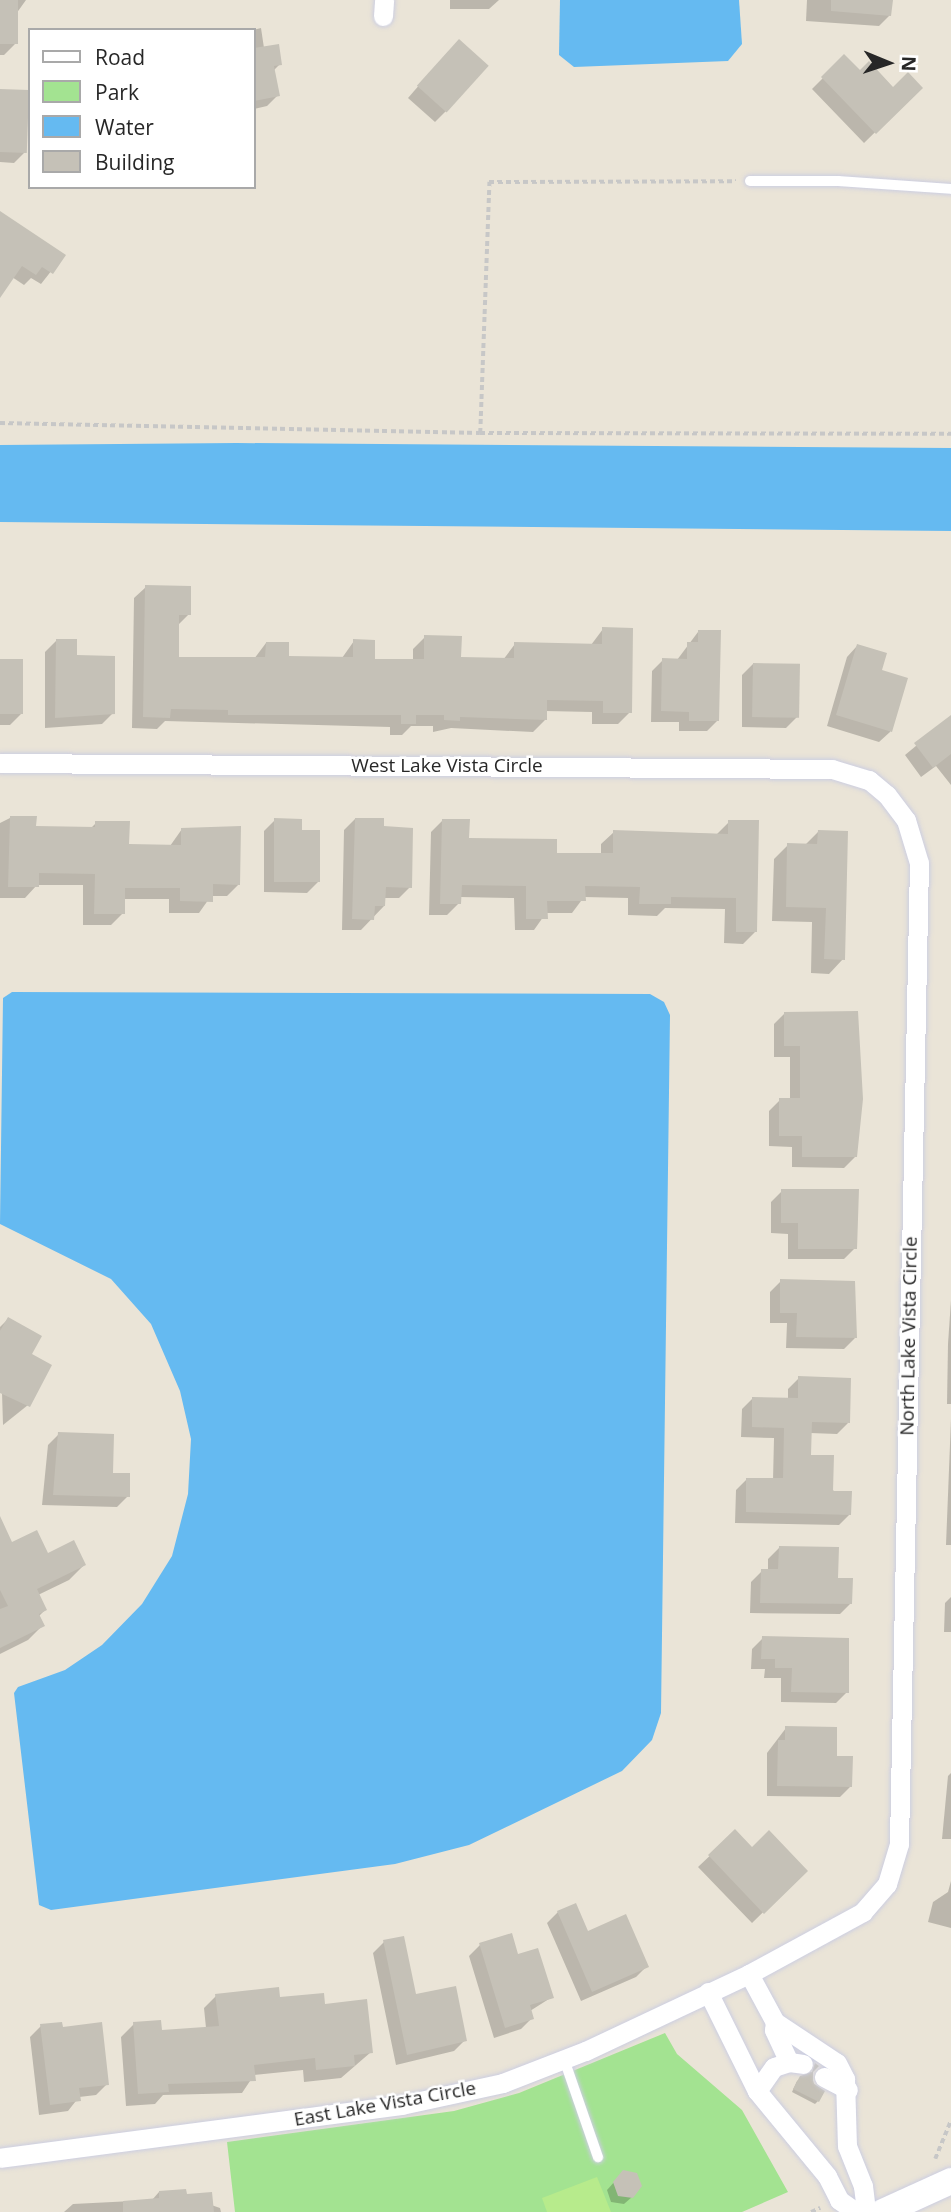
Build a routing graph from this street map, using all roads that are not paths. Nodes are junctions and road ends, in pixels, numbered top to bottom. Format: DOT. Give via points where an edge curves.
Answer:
graph roads {
  1 [pos="750,181"];
  2 [pos="951,189"];
  3 [pos="0,763"];
  4 [pos="887,795"];
  5 [pos="887,1884"];
  6 [pos="749,1974"];
  7 [pos="708,1992"];
  8 [pos="775,2022"];
  9 [pos="564,2059"];
  10 [pos="824,2077"];
  11 [pos="848,2090"];
  12 [pos="757,2091"];
  13 [pos="598,2157"];
  14 [pos="0,2158"];
  15 [pos="951,2181"];
  16 [pos="856,2212"];
  17 [pos="866,2212"];
  18 [pos="883,2212"];
  1 -- 2 [label="lane"];
  3 -- 4 [label="street, West Lake Vista Circle" via="832,769 869,780"];
  4 -- 5 [label="street, North Lake Vista Circle" via="906,820 919,863 899,1844"];
  5 -- 6 [label="street, East Lake Vista Circle" via="863,1912"];
  6 -- 7 [label="street, East Lake Vista Circle"];
  6 -- 8 [label="street"];
  7 -- 9 [label="street, East Lake Vista Circle"];
  7 -- 12 [label="street"];
  8 -- 11 [label="street" via="837,2063"];
  8 -- 12 [label="street" via="774,2030 796,2063 774,2067"];
  9 -- 13 [label="lane"];
  9 -- 14 [label="street, East Lake Vista Circle" via="503,2083 401,2105"];
  10 -- 11 [label="street"];
  11 -- 17 [label="street" via="848,2146 863,2186"];
  12 -- 16 [label="street" via="827,2176 839,2200"];
  15 -- 18 [label="main road"];
}
